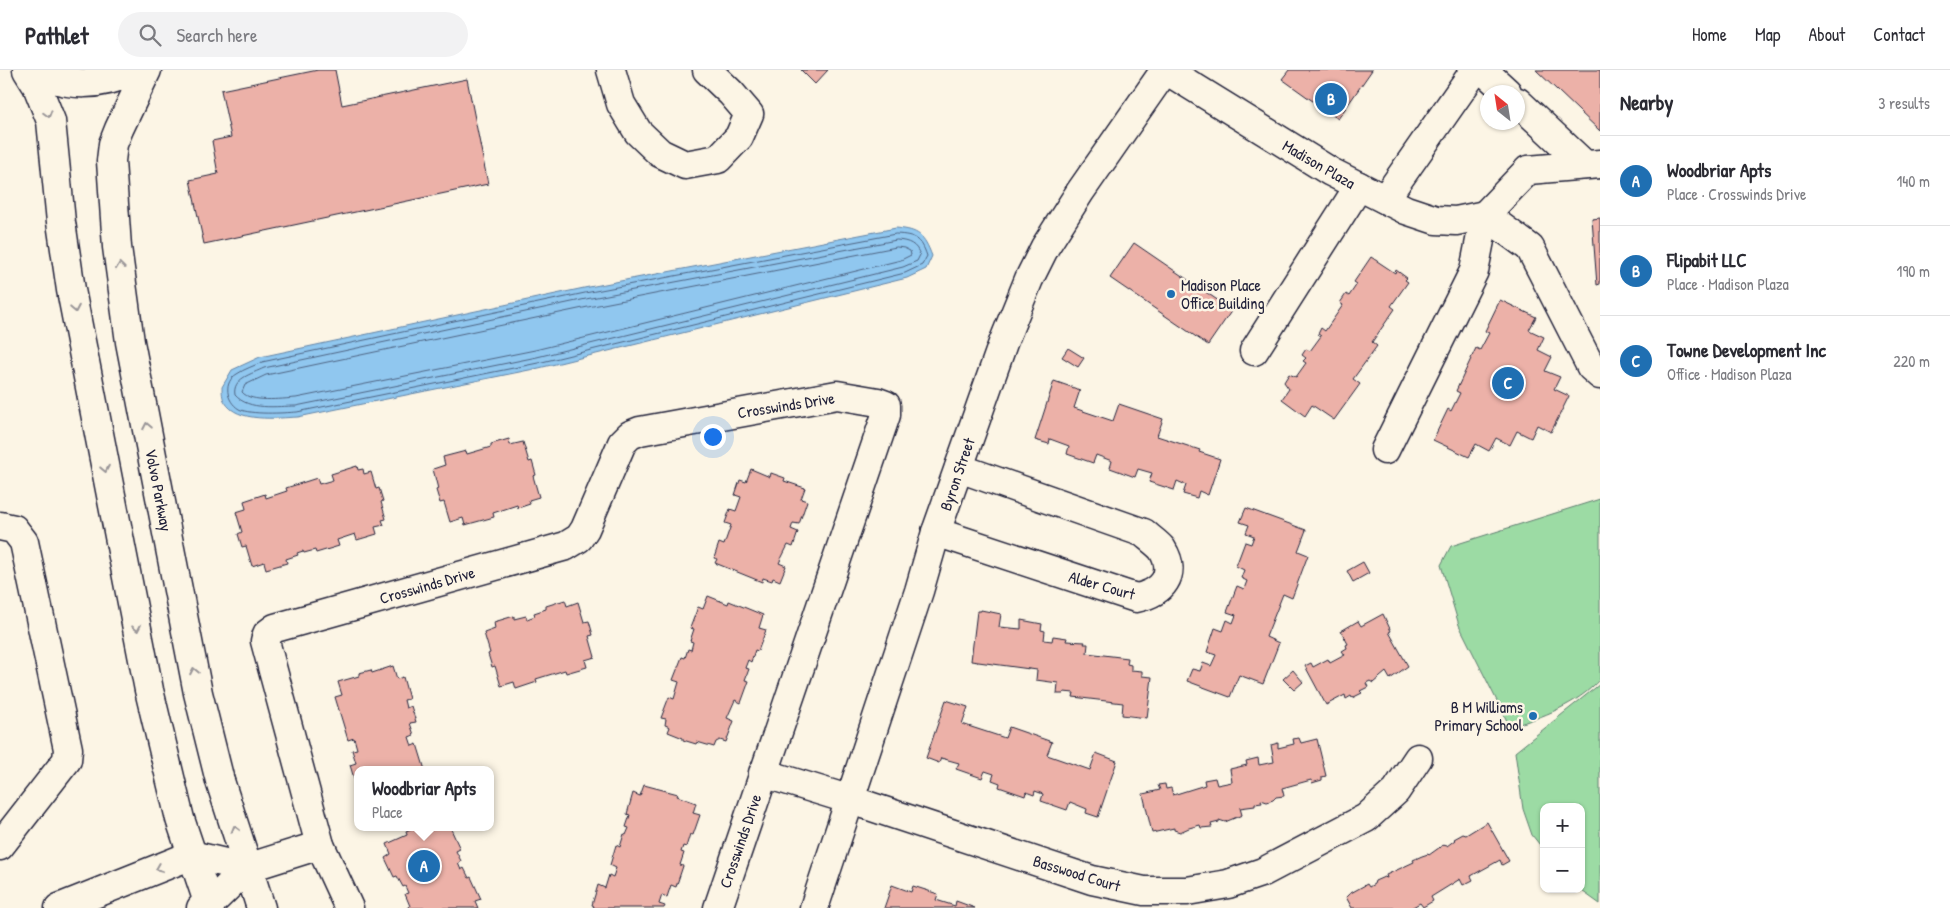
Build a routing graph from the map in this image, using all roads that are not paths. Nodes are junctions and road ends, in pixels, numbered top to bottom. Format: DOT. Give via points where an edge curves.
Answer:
graph roads {
  1 [pos="27,70"];
  2 [pos="34,70"];
  3 [pos="136,70"];
  4 [pos="147,70"];
  5 [pos="611,70"];
  6 [pos="708,70"];
  7 [pos="1166,70"];
  8 [pos="1475,70"];
  9 [pos="1483,70"];
  10 [pos="1499,85"];
  11 [pos="1525,108"];
  12 [pos="1592,165"];
  13 [pos="1359,186"];
  14 [pos="1385,199"];
  15 [pos="1485,215"];
  16 [pos="1254,351"];
  17 [pos="1600,375"];
  18 [pos="1385,450"];
  19 [pos="959,468"];
  20 [pos="0,526"];
  21 [pos="936,532"];
  22 [pos="1418,758"];
  23 [pos="763,774"];
  24 [pos="850,800"];
  25 [pos="320,845"];
  26 [pos="0,846"];
  27 [pos="192,855"];
  28 [pos="247,868"];
  29 [pos="206,907"];
  30 [pos="59,908"];
  31 [pos="261,908"];
  32 [pos="349,908"];
  33 [pos="718,908"];
  34 [pos="814,908"];
  1 -- 27 [label="street, one-way" via="51,121 71,290 115,520 151,700 173,793"];
  2 -- 3 [label="street" via="66,83 90,84 113,80"];
  28 -- 4 [label="street, Volvo Parkway, one-way" via="220,782 198,693 130,342 117,247 111,161 113,144"];
  5 -- 6 [label="street" via="621,104 638,132 660,153 685,165 718,159 739,137 749,114"];
  7 -- 13 [label="street, Madison Plaza" via="1294,151"];
  7 -- 19 [label="street, Byron Street" via="1045,247 1003,343"];
  8 -- 14 [label="street"];
  9 -- 10 [label="street"];
  11 -- 12 [label="street"];
  12 -- 15 [label="street" via="1528,170"];
  13 -- 14 [label="street, Madison Plaza"];
  13 -- 16 [label="street"];
  14 -- 15 [label="street, Madison Plaza" via="1436,220 1456,221"];
  15 -- 17 [label="street" via="1530,248 1591,367"];
  15 -- 18 [label="street" via="1474,271"];
  19 -- 21 [label="street, Byron Street"];
  19 -- 21 [label="street, Alder Court" via="1144,533 1160,547 1167,559 1168,575 1161,587 1150,595 1136,598"];
  20 -- 26 [label="street" via="14,529 24,542 68,749 67,760"];
  21 -- 24 [label="street, Byron Street"];
  22 -- 24 [label="street, Basswood Court" via="1396,791 1366,818 1263,872 1228,884 1188,891 1144,891 1092,880"];
  23 -- 24 [label="street, Crosswinds Drive"];
  23 -- 25 [label="street, Crosswinds Drive" via="886,415 886,405 878,402 836,395 640,431 622,442 585,529 579,538 566,546 275,628 265,640"];
  23 -- 33 [label="street, Crosswinds Drive"];
  24 -- 34 [label="street, Byron Street"];
  25 -- 28 [label="street"];
  25 -- 32 [label="street, Crosswinds Drive"];
  27 -- 28 [label="street"];
  27 -- 29 [label="street"];
  27 -- 30 [label="street, one-way"];
  28 -- 29 [label="street"];
  28 -- 31 [label="street, Volvo Parkway"];
}
